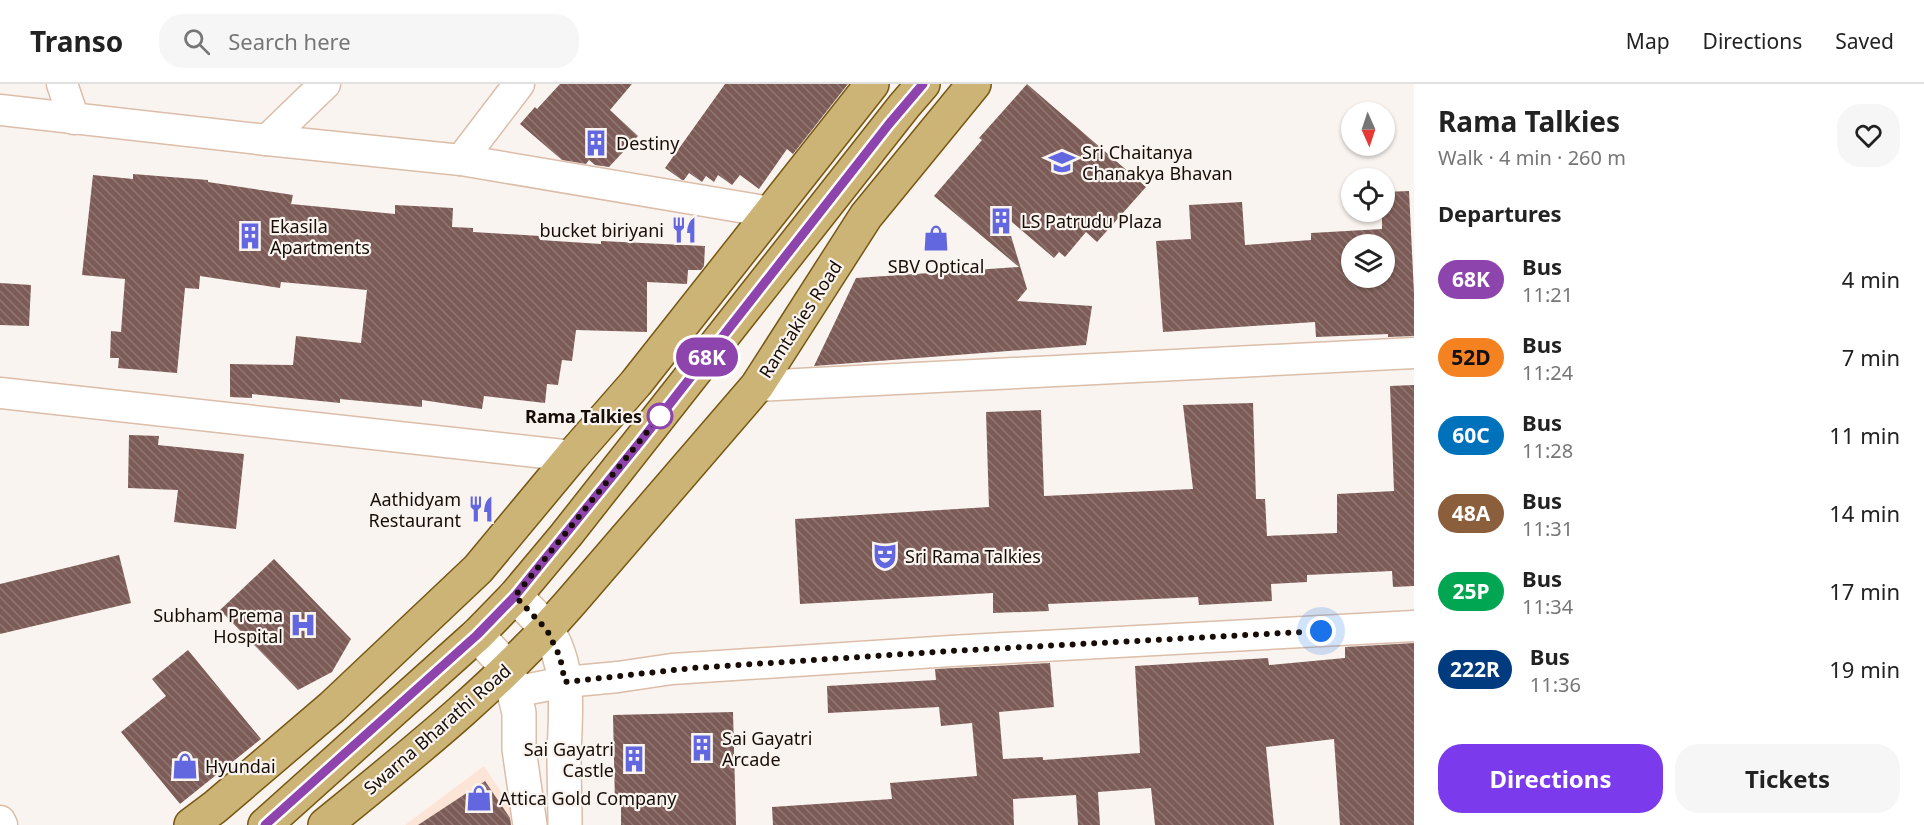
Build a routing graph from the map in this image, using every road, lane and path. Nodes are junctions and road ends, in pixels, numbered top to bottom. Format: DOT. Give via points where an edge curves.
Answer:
graph roads {
  1 [pos="62,84"];
  2 [pos="325,84"];
  3 [pos="519,84"];
  4 [pos="872,84"];
  5 [pos="923,84"];
  6 [pos="974,84"];
  7 [pos="0,110"];
  8 [pos="74,119"];
  9 [pos="267,141"];
  10 [pos="461,160"];
  11 [pos="770,212"];
  12 [pos="1414,353"];
  13 [pos="757,386"];
  14 [pos="0,393"];
  15 [pos="572,456"];
  16 [pos="515,596"];
  17 [pos="1414,626"];
  18 [pos="547,630"];
  19 [pos="477,635"];
  20 [pos="511,680"];
  21 [pos="565,682"];
  22 [pos="0,820"];
  23 [pos="2,825"];
  24 [pos="191,825"];
  25 [pos="265,825"];
  26 [pos="325,825"];
  27 [pos="530,825"];
  28 [pos="566,825"];
  1 -- 8 [label="street"];
  2 -- 9 [label="street"];
  3 -- 10 [label="street"];
  4 -- 11 [label="main road"];
  5 -- 16 [label="main road"];
  6 -- 13 [label="main road, Ramtakies Road" via="866,216"];
  7 -- 8 [label="street"];
  8 -- 9 [label="street"];
  9 -- 10 [label="street"];
  10 -- 11 [label="street"];
  11 -- 15 [label="main road" via="636,383"];
  12 -- 13 [label="street"];
  13 -- 18 [label="main road, Ramtakies Road"];
  14 -- 15 [label="street"];
  15 -- 24 [label="main road" via="478,569 443,604 332,707"];
  16 -- 18 [label="main road"];
  16 -- 19 [label="main road"];
  17 -- 21 [label="street" via="704,667"];
  18 -- 20 [label="main road, Swarna Bharathi Road"];
  18 -- 21 [label="main road" via="560,657"];
  19 -- 20 [label="main road"];
  19 -- 25 [label="main road"];
  20 -- 21 [label="street"];
  20 -- 26 [label="main road, Swarna Bharathi Road" via="447,725"];
  20 -- 27 [label="main road" via="519,713 519,749"];
  21 -- 28 [label="main road"];
  22 -- 23 [label="street"];
}
